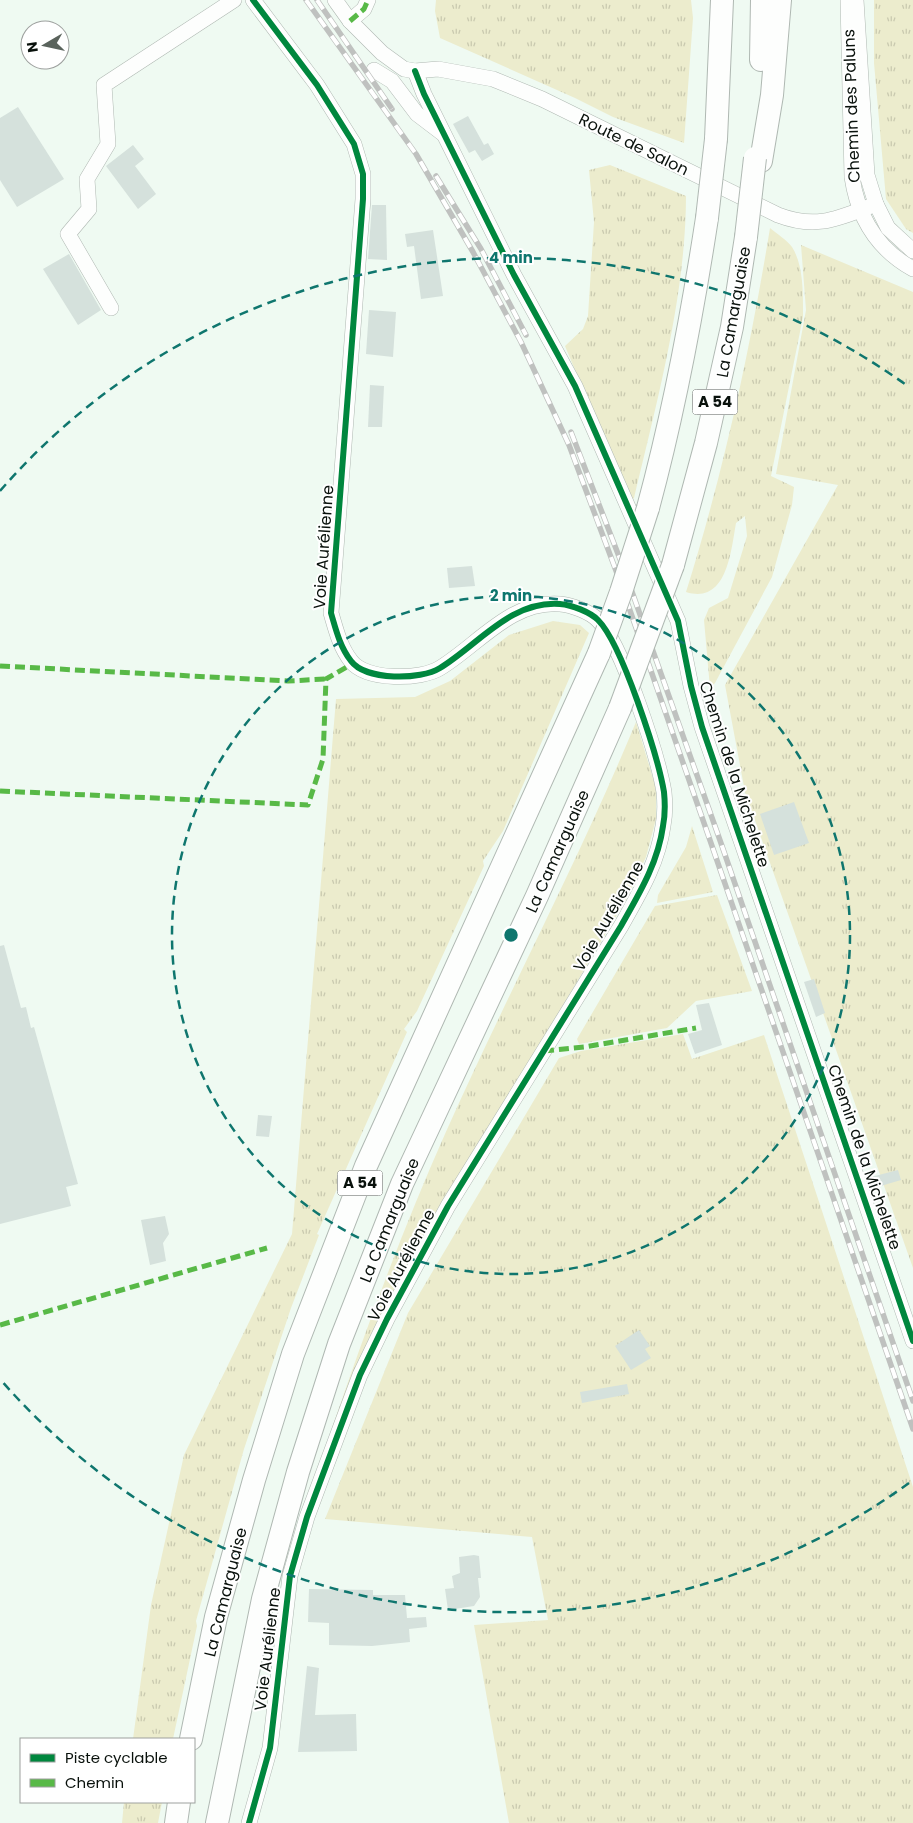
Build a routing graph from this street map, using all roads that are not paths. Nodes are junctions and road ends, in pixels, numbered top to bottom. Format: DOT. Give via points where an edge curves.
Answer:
graph roads {
  1 [pos="234,0"];
  2 [pos="254,0"];
  3 [pos="335,0"];
  4 [pos="368,0"];
  5 [pos="722,0"];
  6 [pos="762,0"];
  7 [pos="780,0"];
  8 [pos="848,0"];
  9 [pos="856,0"];
  10 [pos="350,21"];
  11 [pos="374,70"];
  12 [pos="409,70"];
  13 [pos="445,135"];
  14 [pos="858,138"];
  15 [pos="758,160"];
  16 [pos="876,204"];
  17 [pos="860,210"];
  18 [pos="913,251"];
  19 [pos="913,269"];
  20 [pos="111,308"];
  21 [pos="913,1341"];
  22 [pos="192,1738"];
  23 [pos="179,1803"];
  24 [pos="176,1823"];
  25 [pos="217,1823"];
  26 [pos="249,1823"];
  1 -- 20 [label="street" via="104,85 108,144 87,180 89,209 68,234"];
  2 -- 26 [label="street, Voie Aurélienne" via="317,85 354,144 363,174 332,613 340,644 352,664 381,677 418,676 439,669 499,623 535,607 561,604 584,611 598,620 610,637 644,719 664,793 664,824 648,878 448,1206 360,1375 306,1517 290,1576 270,1748"];
  3 -- 10 [label="street"];
  4 -- 10 [label="street" via="364,9"];
  5 -- 22 [label="highway, La Camarguaise / A 54, bridge" via="716,139 708,218 668,434 648,508 599,653 366,1166 293,1354 216,1617"];
  6 -- 15 [label="highway, La Camarguaise / A 54"];
  7 -- 15 [label="highway" via="772,95"];
  8 -- 14 [label="street, Chemin des Paluns"];
  9 -- 14 [label="street, Chemin des Paluns"];
  10 -- 12 [label="street" via="382,53"];
  11 -- 13 [label="street" via="392,81 417,114"];
  12 -- 13 [label="street, Chemin de la Michelette"];
  12 -- 17 [label="street, Route de Salon" via="438,69 493,79 542,99 793,221 826,222"];
  13 -- 21 [label="street, Chemin de la Michelette" via="514,275 575,386 678,621 702,727"];
  14 -- 16 [label="street, Chemin des Paluns"];
  14 -- 17 [label="street, Chemin des Paluns" via="852,177"];
  15 -- 25 [label="highway, La Camarguaise / A 54, bridge" via="732,327 706,443 673,565 620,708 537,896 402,1184 339,1344 298,1472 263,1599"];
  16 -- 17 [label="street, Route de Salon"];
  16 -- 18 [label="street" via="888,228"];
  17 -- 19 [label="street" via="882,246"];
  23 -- 24 [label="highway"];
}
